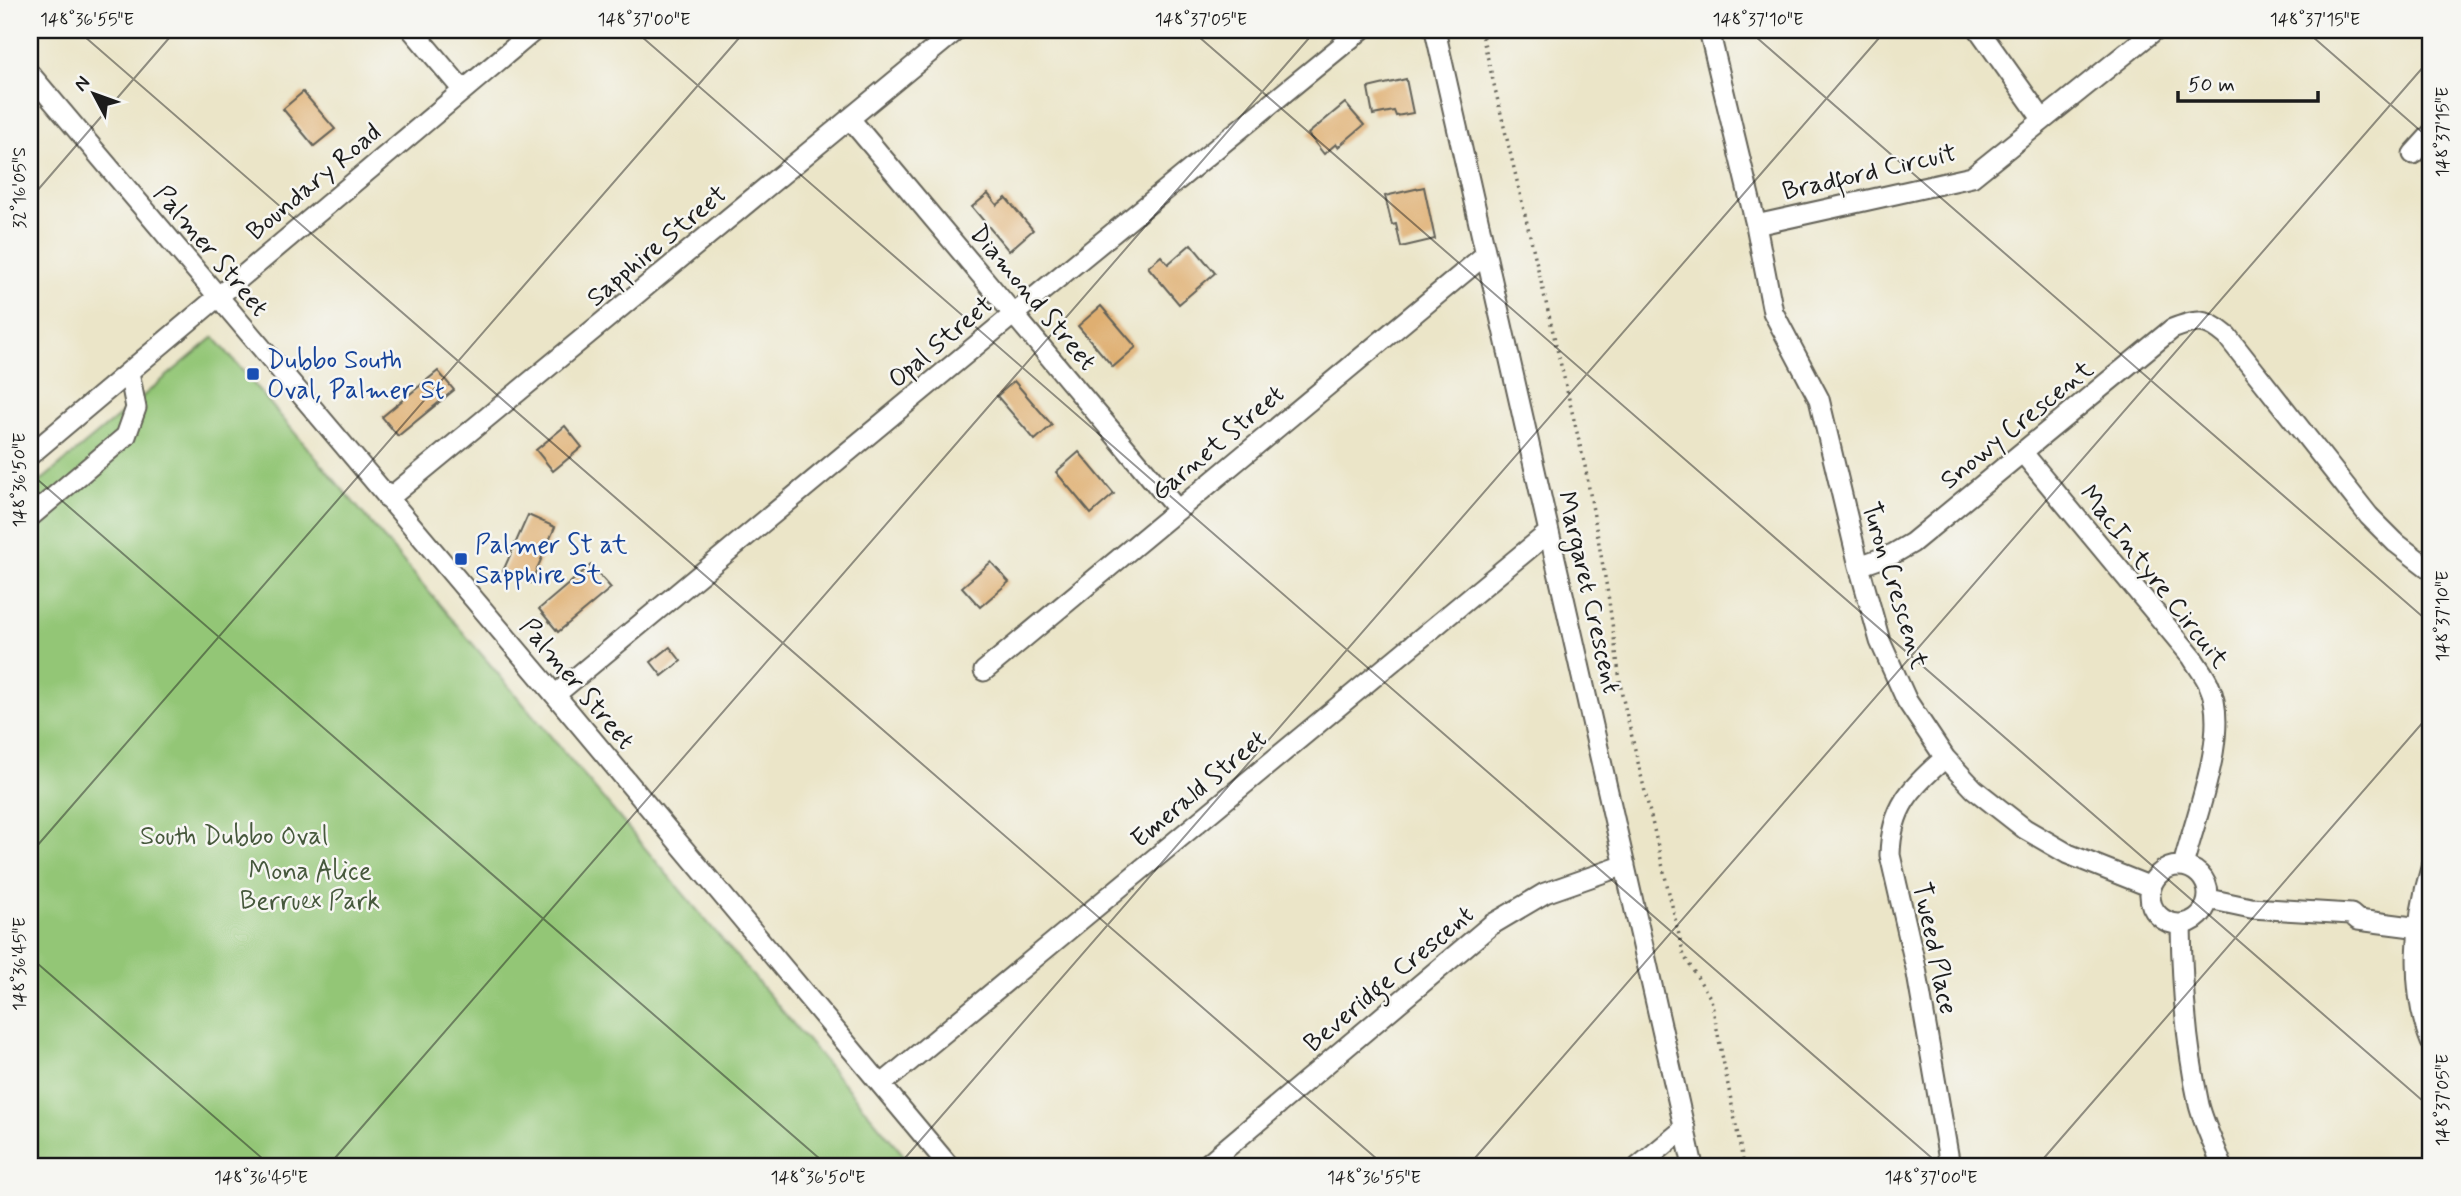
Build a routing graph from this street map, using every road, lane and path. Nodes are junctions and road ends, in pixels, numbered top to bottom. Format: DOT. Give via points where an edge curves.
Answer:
graph roads {
  1 [pos="412,30"];
  2 [pos="535,30"];
  3 [pos="957,30"];
  4 [pos="1360,30"];
  5 [pos="1435,30"];
  6 [pos="1481,30"];
  7 [pos="1709,30"];
  8 [pos="1979,30"];
  9 [pos="2155,30"];
  10 [pos="30,74"];
  11 [pos="462,89"];
  12 [pos="850,119"];
  13 [pos="2043,120"];
  14 [pos="2431,134"];
  15 [pos="2413,154"];
  16 [pos="1756,225"];
  17 [pos="1486,254"];
  18 [pos="217,298"];
  19 [pos="1014,314"];
  20 [pos="129,372"];
  21 [pos="2023,453"];
  22 [pos="30,455"];
  23 [pos="388,499"];
  24 [pos="1177,509"];
  25 [pos="30,517"];
  26 [pos="1549,532"];
  27 [pos="1858,566"];
  28 [pos="2431,569"];
  29 [pos="984,671"];
  30 [pos="555,695"];
  31 [pos="1945,758"];
  32 [pos="1625,865"];
  33 [pos="2183,866"];
  34 [pos="2431,867"];
  35 [pos="2151,887"];
  36 [pos="2209,899"];
  37 [pos="2420,922"];
  38 [pos="2181,925"];
  39 [pos="2431,1042"];
  40 [pos="881,1085"];
  41 [pos="1685,1128"];
  42 [pos="949,1166"];
  43 [pos="1205,1166"];
  44 [pos="1639,1166"];
  45 [pos="1693,1166"];
  46 [pos="1744,1166"];
  47 [pos="1950,1166"];
  48 [pos="2222,1166"];
  1 -- 11 [label="street"];
  2 -- 11 [label="street, Boundary Road"];
  3 -- 12 [label="street, Sapphire Street"];
  4 -- 19 [label="street, Opal Street"];
  5 -- 17 [label="street, Margaret Crescent"];
  6 -- 46 [label="path" via="1586,466 1625,708 1684,956 1711,999"];
  7 -- 16 [label="street, Turon Crescent"];
  8 -- 13 [label="street"];
  9 -- 13 [label="street, Bradford Circuit"];
  10 -- 18 [label="street, Palmer Street"];
  11 -- 18 [label="street, Boundary Road"];
  12 -- 19 [label="street, Diamond Street"];
  12 -- 23 [label="street, Sapphire Street"];
  13 -- 16 [label="street, Bradford Circuit" via="1972,177"];
  14 -- 15 [label="street"];
  16 -- 27 [label="street, Turon Crescent" via="1773,312 1819,399"];
  17 -- 24 [label="street, Garnet Street"];
  17 -- 26 [label="street, Margaret Crescent"];
  18 -- 20 [label="street, Boundary Road"];
  18 -- 23 [label="street, Palmer Street"];
  19 -- 24 [label="street, Diamond Street"];
  19 -- 30 [label="street, Opal Street"];
  20 -- 22 [label="street, Boundary Road"];
  20 -- 25 [label="street" via="136,408 126,436"];
  21 -- 27 [label="street, Snowy Crescent" via="1912,543"];
  21 -- 28 [label="street, Snowy Crescent" via="2172,329 2204,315 2227,336 2369,516"];
  21 -- 33 [label="street, MacIntyre Circuit" via="2192,657 2210,685 2218,719 2217,741"];
  23 -- 30 [label="street, Palmer Street"];
  24 -- 29 [label="street, Garnet Street"];
  26 -- 32 [label="street, Margaret Crescent"];
  26 -- 40 [label="street, Emerald Street"];
  27 -- 31 [label="street, Turon Crescent" via="1880,641 1908,701"];
  30 -- 40 [label="street, Palmer Street"];
  31 -- 35 [label="street, Turon Crescent" via="1974,789 2025,829 2068,855"];
  31 -- 47 [label="street, Tweed Place" via="1913,787 1900,806 1890,855 1916,968"];
  32 -- 41 [label="street, Margaret Crescent"];
  32 -- 43 [label="street, Beveridge Crescent" via="1545,893 1492,925"];
  33 -- 35 [label="street" via="2163,871"];
  33 -- 36 [label="street" via="2203,877"];
  34 -- 37 [label="street"];
  35 -- 38 [label="street" via="2156,914"];
  36 -- 37 [label="street" via="2251,908 2351,914 2359,908"];
  36 -- 38 [label="street" via="2199,917"];
  37 -- 39 [label="street" via="2421,1001"];
  38 -- 48 [label="street" via="2182,995 2197,1091"];
  40 -- 42 [label="street, Palmer Street"];
  41 -- 44 [label="street"];
  41 -- 45 [label="street, Margaret Crescent"];
}
